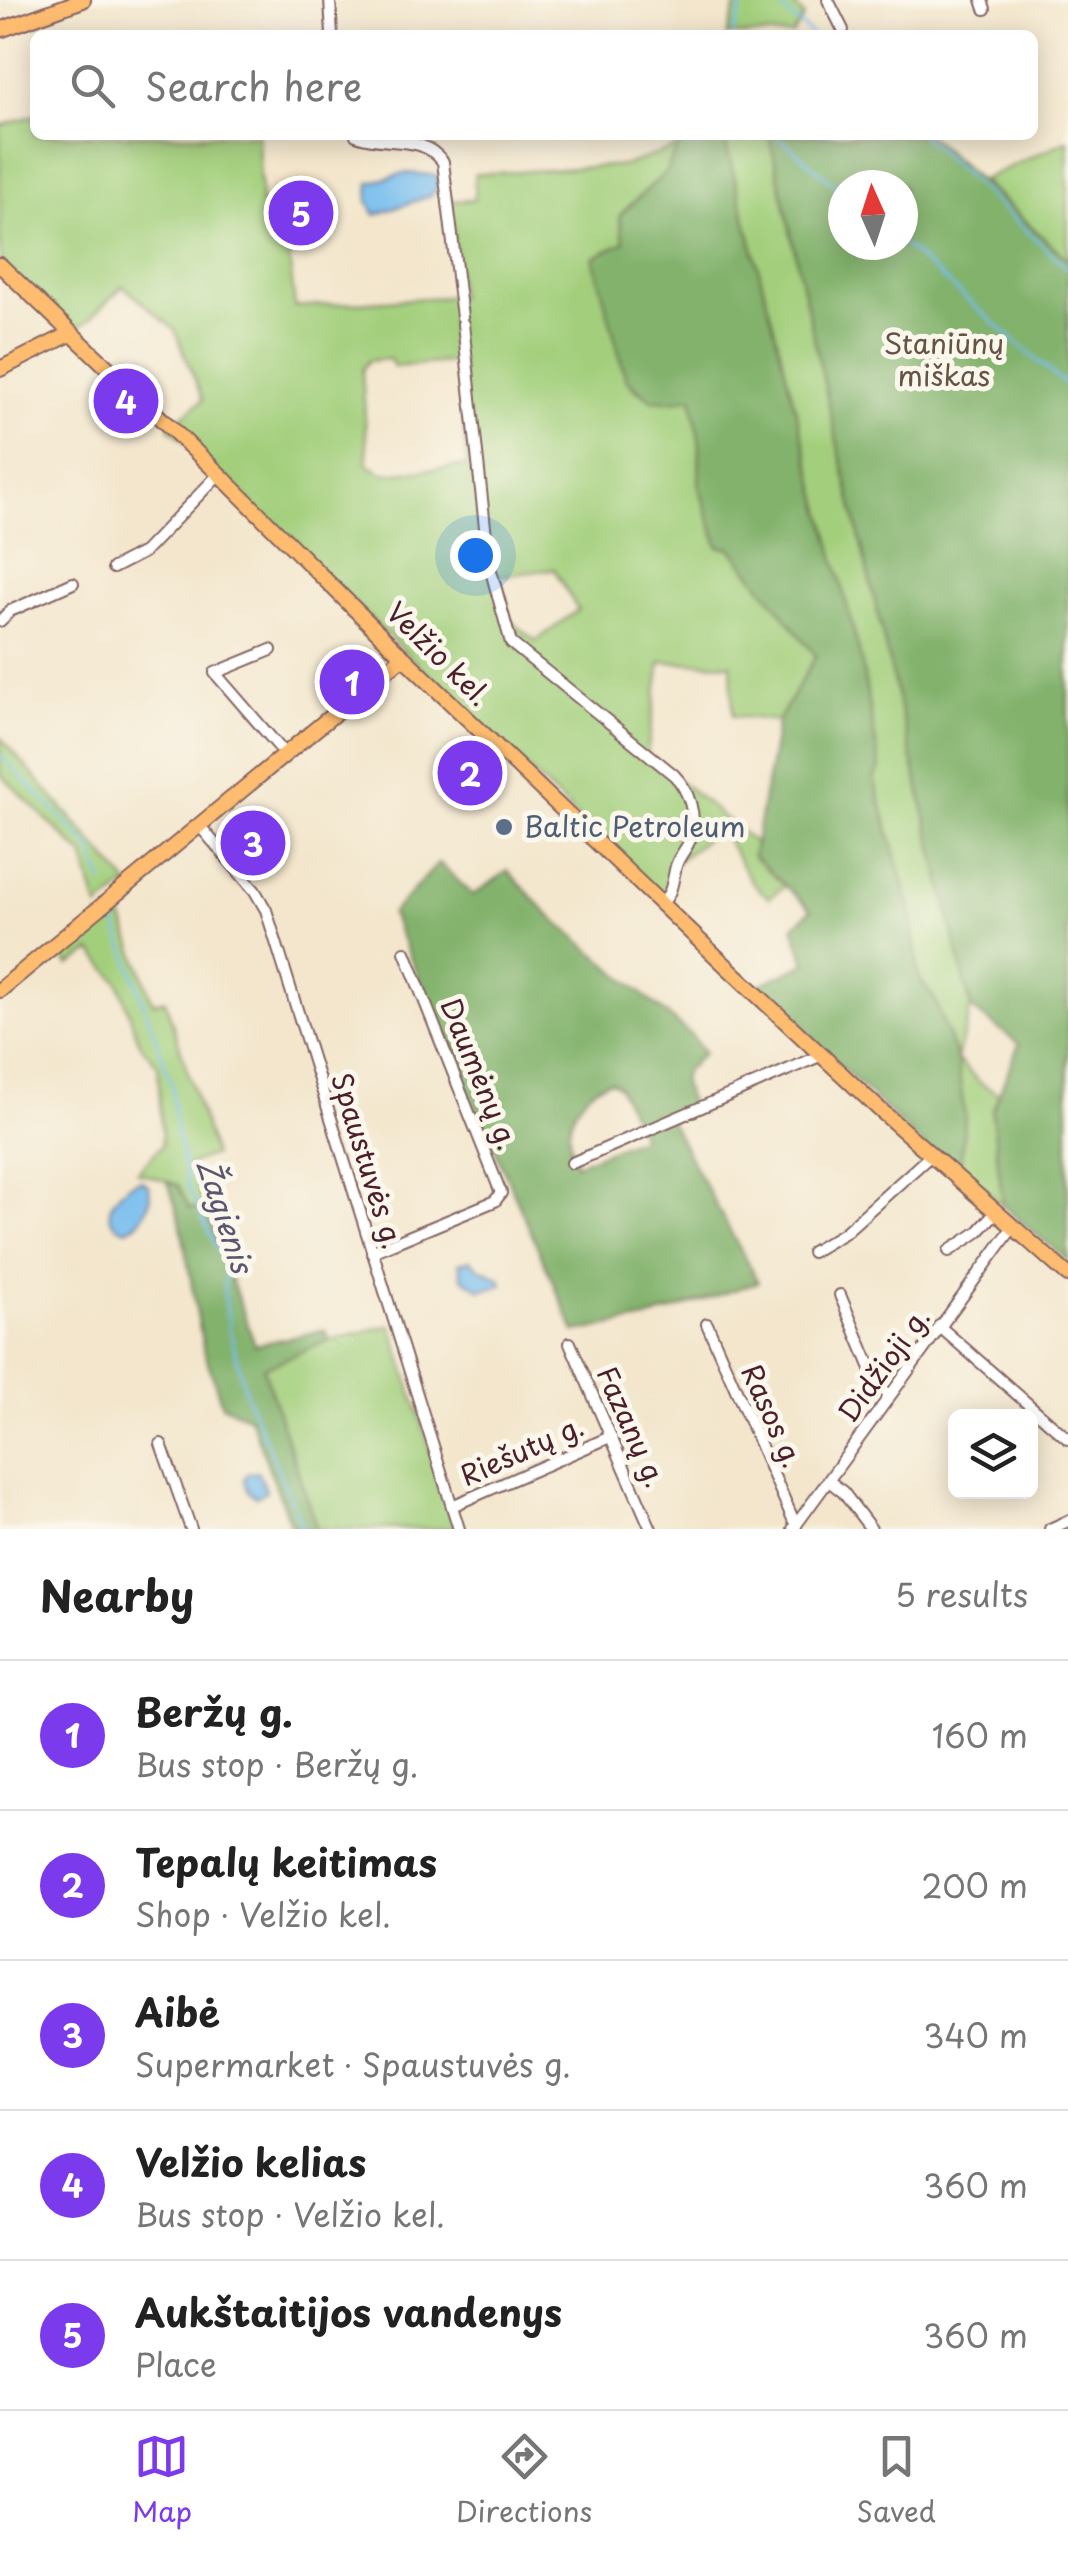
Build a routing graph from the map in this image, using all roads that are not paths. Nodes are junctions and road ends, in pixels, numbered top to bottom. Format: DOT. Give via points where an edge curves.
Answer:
graph roads {
  1 [pos="84,0"];
  2 [pos="330,0"];
  3 [pos="828,0"];
  4 [pos="0,30"];
  5 [pos="332,30"];
  6 [pos="843,30"];
  7 [pos="393,140"];
  8 [pos="0,265"];
  9 [pos="70,334"];
  10 [pos="0,368"];
  11 [pos="218,474"];
  12 [pos="113,568"];
  13 [pos="73,582"];
  14 [pos="0,620"];
  15 [pos="271,650"];
  16 [pos="403,658"];
  17 [pos="285,754"];
  18 [pos="200,825"];
  19 [pos="662,904"];
  20 [pos="405,952"];
  21 [pos="0,990"];
  22 [pos="822,1055"];
  23 [pos="931,1155"];
  24 [pos="572,1163"];
  25 [pos="996,1212"];
  26 [pos="1013,1227"];
  27 [pos="949,1251"];
  28 [pos="372,1252"];
  29 [pos="812,1252"];
  30 [pos="1068,1275"];
  31 [pos="840,1295"];
  32 [pos="707,1324"];
  33 [pos="939,1326"];
  34 [pos="570,1343"];
  35 [pos="889,1395"];
  36 [pos="610,1436"];
  37 [pos="1068,1438"];
  38 [pos="161,1444"];
  39 [pos="829,1481"];
  40 [pos="452,1506"];
  41 [pos="1068,1521"];
  42 [pos="794,1527"];
  43 [pos="191,1529"];
  44 [pos="459,1529"];
  45 [pos="651,1529"];
  46 [pos="872,1529"];
  47 [pos="1050,1529"];
  1 -- 4 [label="main road"];
  2 -- 5 [label="street"];
  3 -- 6 [label="street"];
  7 -- 19 [label="street" via="415,143 443,162 489,564 512,644 674,775 688,795 691,837"];
  8 -- 9 [label="main road, Velžio kel."];
  9 -- 10 [label="main road"];
  9 -- 11 [label="main road, Velžio kel."];
  11 -- 12 [label="street" via="144,552"];
  11 -- 16 [label="main road, Velžio kel."];
  13 -- 14 [label="street"];
  15 -- 17 [label="street" via="215,673"];
  16 -- 17 [label="main road"];
  16 -- 19 [label="main road, Velžio kel."];
  17 -- 18 [label="main road"];
  18 -- 21 [label="main road"];
  18 -- 28 [label="street, Spaustuvės g." via="266,910"];
  19 -- 22 [label="main road, Velžio kel."];
  20 -- 28 [label="street, Daumėnų g." via="501,1193"];
  22 -- 23 [label="main road, Velžio kel."];
  22 -- 24 [label="street"];
  23 -- 25 [label="main road, Velžio kel."];
  23 -- 29 [label="street" via="844,1233"];
  25 -- 26 [label="main road, Velžio kel."];
  25 -- 27 [label="street"];
  26 -- 30 [label="main road, Velžio kel."];
  26 -- 33 [label="street, Didžioji g."];
  28 -- 40 [label="street, Spaustuvės g."];
  31 -- 35 [label="street" via="878,1386"];
  32 -- 42 [label="street, Rasos g."];
  33 -- 35 [label="street, Didžioji g."];
  33 -- 37 [label="street"];
  34 -- 36 [label="street, Fazanų g."];
  35 -- 39 [label="street, Didžioji g."];
  36 -- 40 [label="street, Riešutų g."];
  36 -- 45 [label="street, Fazanų g."];
  38 -- 43 [label="street"];
  39 -- 42 [label="street, Didžioji g."];
  39 -- 46 [label="street"];
  40 -- 44 [label="street, Spaustuvės g."];
  41 -- 47 [label="street"];
}
